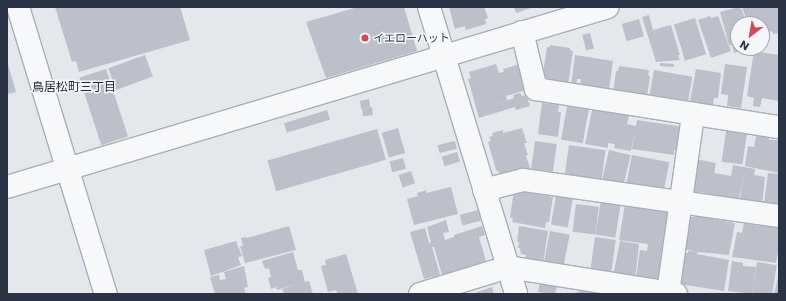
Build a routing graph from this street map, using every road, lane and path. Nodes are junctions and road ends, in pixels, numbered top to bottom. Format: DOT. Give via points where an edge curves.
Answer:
graph roads {
  1 [pos="18,7"];
  2 [pos="429,7"];
  3 [pos="608,7"];
  4 [pos="522,32"];
  5 [pos="444,57"];
  6 [pos="692,114"];
  7 [pos="779,127"];
  8 [pos="68,169"];
  9 [pos="7,187"];
  10 [pos="484,190"];
  11 [pos="680,202"];
  12 [pos="779,216"];
  13 [pos="508,267"];
  14 [pos="672,293"];
  15 [pos="106,294"];
  16 [pos="420,294"];
  17 [pos="516,294"];
  1 -- 8 [label="street"];
  2 -- 5 [label="street"];
  3 -- 4 [label="street"];
  4 -- 5 [label="street"];
  4 -- 6 [label="street" via="536,89"];
  5 -- 8 [label="street"];
  5 -- 10 [label="street"];
  6 -- 7 [label="street"];
  6 -- 11 [label="street"];
  8 -- 9 [label="street"];
  8 -- 15 [label="street"];
  10 -- 11 [label="street" via="523,180"];
  10 -- 13 [label="street"];
  11 -- 12 [label="street"];
  11 -- 14 [label="street"];
  13 -- 14 [label="street"];
  13 -- 16 [label="street"];
  13 -- 17 [label="street"];
}
